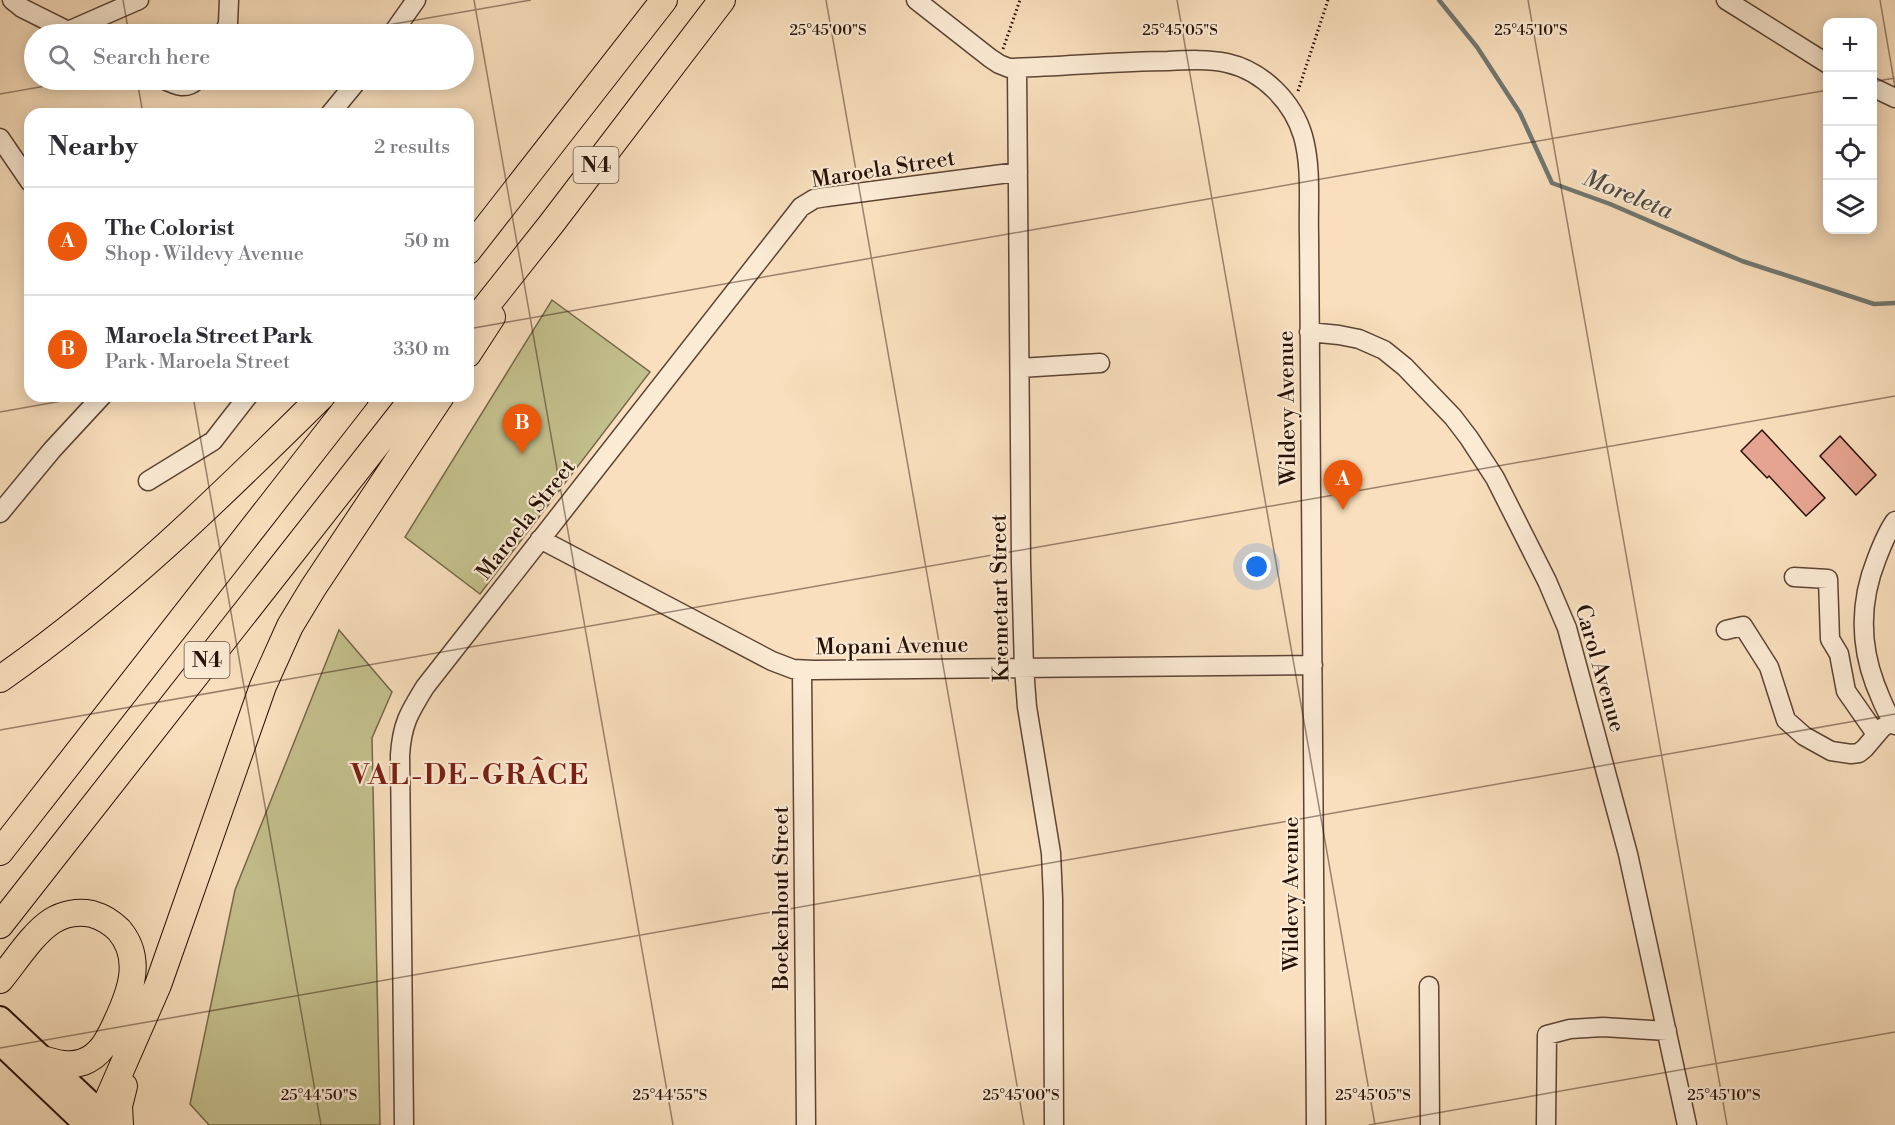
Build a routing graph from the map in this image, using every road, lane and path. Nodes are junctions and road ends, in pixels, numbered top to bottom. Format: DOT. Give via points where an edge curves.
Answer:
graph roads {
  1 [pos="12,0"];
  2 [pos="139,0"];
  3 [pos="229,0"];
  4 [pos="416,0"];
  5 [pos="664,0"];
  6 [pos="722,0"];
  7 [pos="916,0"];
  8 [pos="1020,0"];
  9 [pos="1328,0"];
  10 [pos="1726,0"];
  11 [pos="53,24"];
  12 [pos="90,24"];
  13 [pos="228,24"];
  14 [pos="399,24"];
  15 [pos="1002,52"];
  16 [pos="1823,61"];
  17 [pos="1017,68"];
  18 [pos="1877,89"];
  19 [pos="350,90"];
  20 [pos="1895,98"];
  21 [pos="1285,102"];
  22 [pos="335,108"];
  23 [pos="0,138"];
  24 [pos="1018,172"];
  25 [pos="24,173"];
  26 [pos="552,223"];
  27 [pos="474,243"];
  28 [pos="474,320"];
  29 [pos="1309,332"];
  30 [pos="474,345"];
  31 [pos="1100,363"];
  32 [pos="1020,368"];
  33 [pos="96,402"];
  34 [pos="243,402"];
  35 [pos="316,402"];
  36 [pos="351,402"];
  37 [pos="410,402"];
  38 [pos="437,402"];
  39 [pos="148,481"];
  40 [pos="0,513"];
  41 [pos="1895,521"];
  42 [pos="540,539"];
  43 [pos="1794,577"];
  44 [pos="1830,616"];
  45 [pos="1863,619"];
  46 [pos="1726,630"];
  47 [pos="1313,666"];
  48 [pos="1024,668"];
  49 [pos="802,670"];
  50 [pos="0,679"];
  51 [pos="1894,717"];
  52 [pos="1876,734"];
  53 [pos="0,852"];
  54 [pos="0,925"];
  55 [pos="0,980"];
  56 [pos="1429,986"];
  57 [pos="0,1018"];
  58 [pos="1667,1031"];
  59 [pos="0,1043"];
  60 [pos="42,1059"];
  61 [pos="103,1123"];
  62 [pos="404,1125"];
  63 [pos="806,1125"];
  64 [pos="1054,1125"];
  65 [pos="1316,1125"];
  66 [pos="1430,1125"];
  67 [pos="1546,1125"];
  68 [pos="1687,1125"];
  1 -- 11 [label="street"];
  2 -- 12 [label="street"];
  3 -- 13 [label="street"];
  4 -- 14 [label="street"];
  5 -- 27 [label="highway, N4"];
  6 -- 26 [label="highway, N4"];
  7 -- 17 [label="street, Wildevy Avenue" via="999,64"];
  8 -- 15 [label="path"];
  9 -- 21 [label="path" via="1298,91"];
  10 -- 16 [label="street"];
  17 -- 21 [label="street, Wildevy Avenue" via="1210,60 1256,75"];
  17 -- 24 [label="street, Kremetart Street"];
  18 -- 20 [label="street"];
  19 -- 22 [label="street"];
  21 -- 29 [label="street, Wildevy Avenue" via="1300,129 1307,157"];
  23 -- 25 [label="street"];
  24 -- 32 [label="street, Kremetart Street"];
  24 -- 42 [label="street, Maroela Street" via="840,194 804,204"];
  26 -- 28 [label="highway, N4"];
  26 -- 30 [label="highway"];
  29 -- 47 [label="street, Wildevy Avenue"];
  29 -- 58 [label="street, Carol Avenue" via="1359,339 1379,347 1405,367 1460,426 1505,496 1567,628 1628,854"];
  31 -- 32 [label="street"];
  32 -- 48 [label="street, Kremetart Street"];
  33 -- 40 [label="street"];
  34 -- 39 [label="street" via="213,441"];
  35 -- 50 [label="highway" via="187,527 66,630"];
  36 -- 53 [label="highway, N4"];
  37 -- 54 [label="highway, N4"];
  38 -- 61 [label="highway" via="318,580 290,626 262,686 158,986 134,1041 119,1106"];
  41 -- 45 [label="street" via="1867,584"];
  42 -- 49 [label="street, Mopani Avenue" via="772,661"];
  42 -- 62 [label="street, Maroela Street" via="425,687 402,735"];
  43 -- 44 [label="street" via="1828,579"];
  44 -- 45 [label="street"];
  44 -- 52 [label="street" via="1830,639 1839,654 1846,691"];
  45 -- 51 [label="street" via="1864,646 1875,682 1883,705"];
  46 -- 52 [label="street" via="1743,626 1769,667 1786,720 1804,736 1831,751 1851,754 1859,753"];
  47 -- 48 [label="street, Mopani Avenue"];
  47 -- 65 [label="street, Wildevy Avenue"];
  48 -- 49 [label="street, Mopani Avenue"];
  48 -- 64 [label="street, Kremetart Street" via="1028,717 1051,853"];
  49 -- 63 [label="street, Boekenhout Street"];
  51 -- 52 [label="street"];
  55 -- 60 [label="highway" via="39,933 62,916 100,916 125,938 133,958 133,975 106,1044 92,1058 79,1063 63,1065"];
  56 -- 66 [label="street"];
  57 -- 60 [label="main road"];
  58 -- 67 [label="street" via="1603,1027 1547,1035"];
  58 -- 68 [label="street, Carol Avenue"];
  59 -- 61 [label="main road"];
  60 -- 61 [label="main road"];
}
